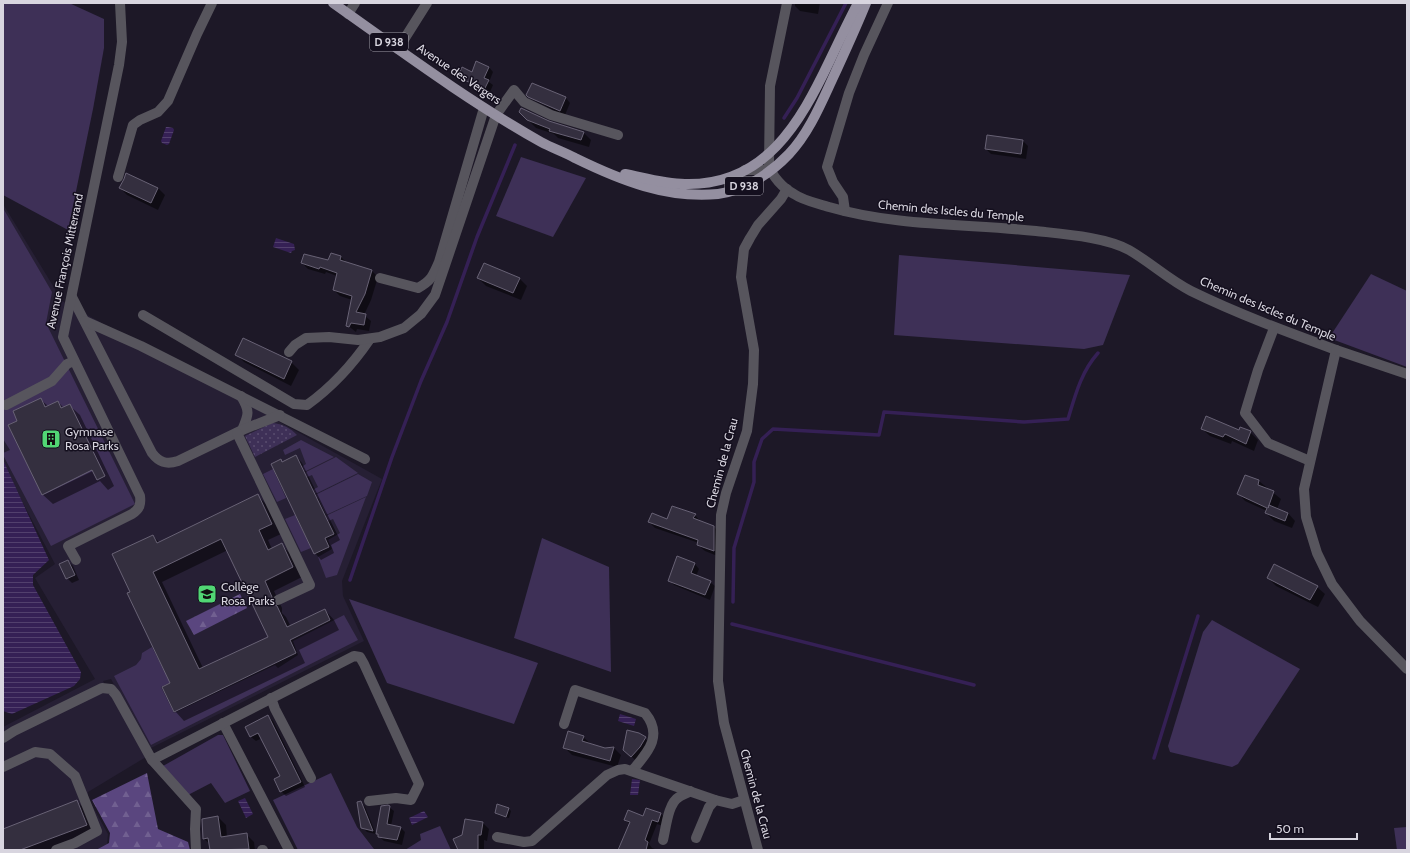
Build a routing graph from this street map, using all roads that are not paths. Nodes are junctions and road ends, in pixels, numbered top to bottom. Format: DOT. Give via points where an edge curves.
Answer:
graph roads {
  1 [pos="120,3"];
  2 [pos="212,3"];
  3 [pos="334,3"];
  4 [pos="355,3"];
  5 [pos="427,3"];
  6 [pos="788,3"];
  7 [pos="858,3"];
  8 [pos="866,3"];
  9 [pos="888,3"];
  10 [pos="348,14"];
  11 [pos="398,49"];
  12 [pos="484,108"];
  13 [pos="496,115"];
  14 [pos="618,135"];
  15 [pos="769,154"];
  16 [pos="576,158"];
  17 [pos="746,170"];
  18 [pos="770,170"];
  19 [pos="118,177"];
  20 [pos="787,189"];
  21 [pos="845,211"];
  22 [pos="380,278"];
  23 [pos="72,297"];
  24 [pos="143,315"];
  25 [pos="86,321"];
  26 [pos="1274,328"];
  27 [pos="370,339"];
  28 [pos="1336,350"];
  29 [pos="289,352"];
  30 [pos="74,361"];
  31 [pos="1407,374"];
  32 [pos="241,396"];
  33 [pos="6,405"];
  34 [pos="280,415"];
  35 [pos="239,431"];
  36 [pos="365,459"];
  37 [pos="1310,461"];
  38 [pos="76,560"];
  39 [pos="278,600"];
  40 [pos="1407,669"];
  41 [pos="271,698"];
  42 [pos="223,723"];
  43 [pos="564,724"];
  44 [pos="3,738"];
  45 [pos="152,760"];
  46 [pos="3,767"];
  47 [pos="632,771"];
  48 [pos="311,778"];
  49 [pos="690,791"];
  50 [pos="715,800"];
  51 [pos="744,800"];
  52 [pos="369,801"];
  53 [pos="497,837"];
  54 [pos="696,838"];
  55 [pos="663,840"];
  56 [pos="56,850"];
  57 [pos="196,850"];
  58 [pos="289,850"];
  59 [pos="758,850"];
  1 -- 23 [label="street, Avenue François Mitterrand" via="122,42 119,65"];
  2 -- 19 [label="street" via="168,101 158,112 133,125"];
  3 -- 10 [label="main road, Avenue des Vergers / D 938"];
  4 -- 10 [label="street"];
  5 -- 11 [label="street"];
  6 -- 15 [label="street" via="770,86"];
  7 -- 15 [label="main road, D 938" via="798,121"];
  8 -- 18 [label="main road, D 938" via="823,100 805,132 788,155"];
  9 -- 21 [label="street" via="849,93 827,167 843,197"];
  10 -- 11 [label="main road, Avenue des Vergers / D 938"];
  11 -- 12 [label="main road, Avenue des Vergers / D 938"];
  12 -- 13 [label="main road, Avenue des Vergers / D 938"];
  12 -- 22 [label="street" via="434,276 418,288"];
  13 -- 14 [label="street" via="514,90 524,102 551,115"];
  13 -- 16 [label="main road, Avenue des Vergers / D 938" via="543,143"];
  13 -- 27 [label="street" via="435,295 421,314 404,328"];
  15 -- 17 [label="main road, D 938"];
  15 -- 18 [label="street"];
  16 -- 17 [label="main road, D 938" via="650,180 684,184 714,182"];
  16 -- 18 [label="main road, D 938" via="621,178 681,194 720,194 755,181"];
  17 -- 18 [label="street"];
  18 -- 20 [label="street, Chemin des Iscles du Temple"];
  20 -- 21 [label="street, Chemin des Iscles du Temple" via="802,198"];
  20 -- 51 [label="street, Chemin de la Crau" via="758,225 744,249 741,277 754,350 754,384 747,431 721,515 718,681 724,723"];
  21 -- 26 [label="street, Chemin des Iscles du Temple" via="882,218 1108,241 1128,250 1189,290"];
  23 -- 25 [label="street"];
  23 -- 30 [label="street, Avenue François Mitterrand" via="63,337"];
  24 -- 27 [label="street" via="294,404 307,405 320,396 355,361"];
  25 -- 32 [label="street"];
  25 -- 35 [label="street" via="157,459 171,463 178,461"];
  26 -- 28 [label="street, Chemin des Iscles du Temple"];
  26 -- 37 [label="street" via="1245,413 1268,443"];
  27 -- 29 [label="street" via="306,338"];
  28 -- 31 [label="street"];
  28 -- 37 [label="street, Chemin des Iscles du Temple"];
  30 -- 33 [label="street" via="67,364 52,381"];
  30 -- 38 [label="street, Avenue François Mitterrand" via="141,502 140,507 132,514 68,546"];
  32 -- 34 [label="street"];
  32 -- 35 [label="street" via="248,407 247,418"];
  34 -- 35 [label="street"];
  34 -- 36 [label="street"];
  35 -- 39 [label="street" via="310,585"];
  37 -- 40 [label="street, Chemin des Iscles du Temple" via="1304,489 1306,517 1317,552 1332,584 1360,621"];
  41 -- 42 [label="street"];
  41 -- 48 [label="street"];
  41 -- 52 [label="street" via="354,656 360,658 419,784 411,800 396,798"];
  42 -- 45 [label="street"];
  42 -- 58 [label="street"];
  43 -- 47 [label="street" via="575,690 644,713 654,730 651,745"];
  44 -- 45 [label="street" via="102,688 111,689"];
  45 -- 57 [label="street" via="196,809"];
  46 -- 56 [label="street" via="35,752 50,754 75,776 97,831"];
  47 -- 49 [label="street"];
  47 -- 53 [label="street" via="618,770 607,775 532,841"];
  49 -- 50 [label="street"];
  49 -- 55 [label="street" via="672,803"];
  50 -- 51 [label="street" via="732,804"];
  50 -- 54 [label="street" via="709,807"];
  51 -- 59 [label="street, Chemin de la Crau"];
}
